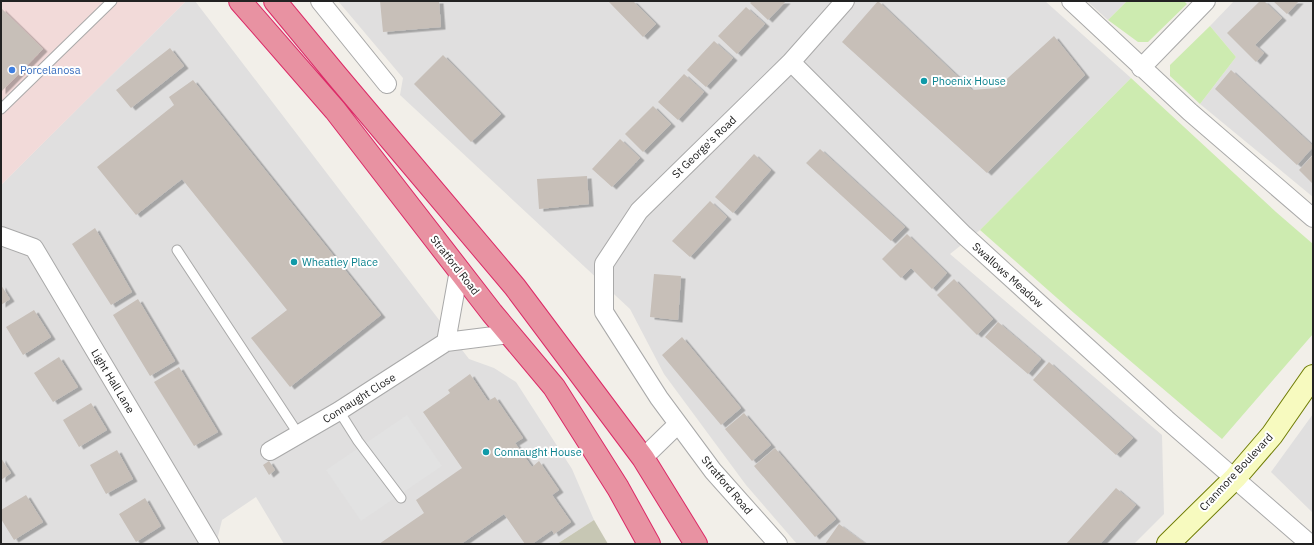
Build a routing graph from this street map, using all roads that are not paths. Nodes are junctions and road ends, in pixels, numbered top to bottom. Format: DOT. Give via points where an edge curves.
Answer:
graph roads {
  1 [pos="112,1"];
  2 [pos="240,1"];
  3 [pos="275,1"];
  4 [pos="320,1"];
  5 [pos="845,1"];
  6 [pos="1071,1"];
  7 [pos="1206,1"];
  8 [pos="791,62"];
  9 [pos="1141,68"];
  10 [pos="387,84"];
  11 [pos="1,109"];
  12 [pos="1313,218"];
  13 [pos="1,236"];
  14 [pos="177,250"];
  15 [pos="460,270"];
  16 [pos="604,312"];
  17 [pos="510,334"];
  18 [pos="446,342"];
  19 [pos="1313,376"];
  20 [pos="339,411"];
  21 [pos="678,424"];
  22 [pos="299,434"];
  23 [pos="270,451"];
  24 [pos="643,458"];
  25 [pos="1235,478"];
  26 [pos="401,498"];
  27 [pos="210,544"];
  28 [pos="649,544"];
  29 [pos="696,544"];
  30 [pos="778,544"];
  31 [pos="1168,544"];
  32 [pos="1310,544"];
  1 -- 11 [label="lane"];
  2 -- 15 [label="highway, Stratford Road" via="335,110"];
  3 -- 24 [label="highway" via="515,288"];
  4 -- 10 [label="street"];
  5 -- 8 [label="street, St George's Road"];
  6 -- 9 [label="street"];
  7 -- 9 [label="street"];
  8 -- 16 [label="street, St George's Road" via="639,211 604,264"];
  8 -- 25 [label="street, Swallows Meadow" via="964,235 1166,419"];
  9 -- 12 [label="street"];
  13 -- 27 [label="street, Light Hall Lane" via="34,248"];
  14 -- 22 [label="lane"];
  15 -- 17 [label="highway, Stratford Road"];
  15 -- 18 [label="street"];
  16 -- 21 [label="street, Stratford Road"];
  17 -- 18 [label="street, Connaught Close"];
  17 -- 28 [label="highway, Stratford Road" via="554,387 618,488"];
  18 -- 20 [label="street, Connaught Close"];
  19 -- 25 [label="street, Cranmore Boulevard" via="1272,434"];
  20 -- 22 [label="street, Connaught Close"];
  20 -- 26 [label="lane"];
  21 -- 24 [label="street"];
  21 -- 30 [label="street, Stratford Road" via="713,471"];
  22 -- 23 [label="street, Connaught Close"];
  24 -- 29 [label="highway"];
  25 -- 31 [label="street, Cranmore Boulevard"];
  25 -- 32 [label="street, Swallows Meadow"];
}
